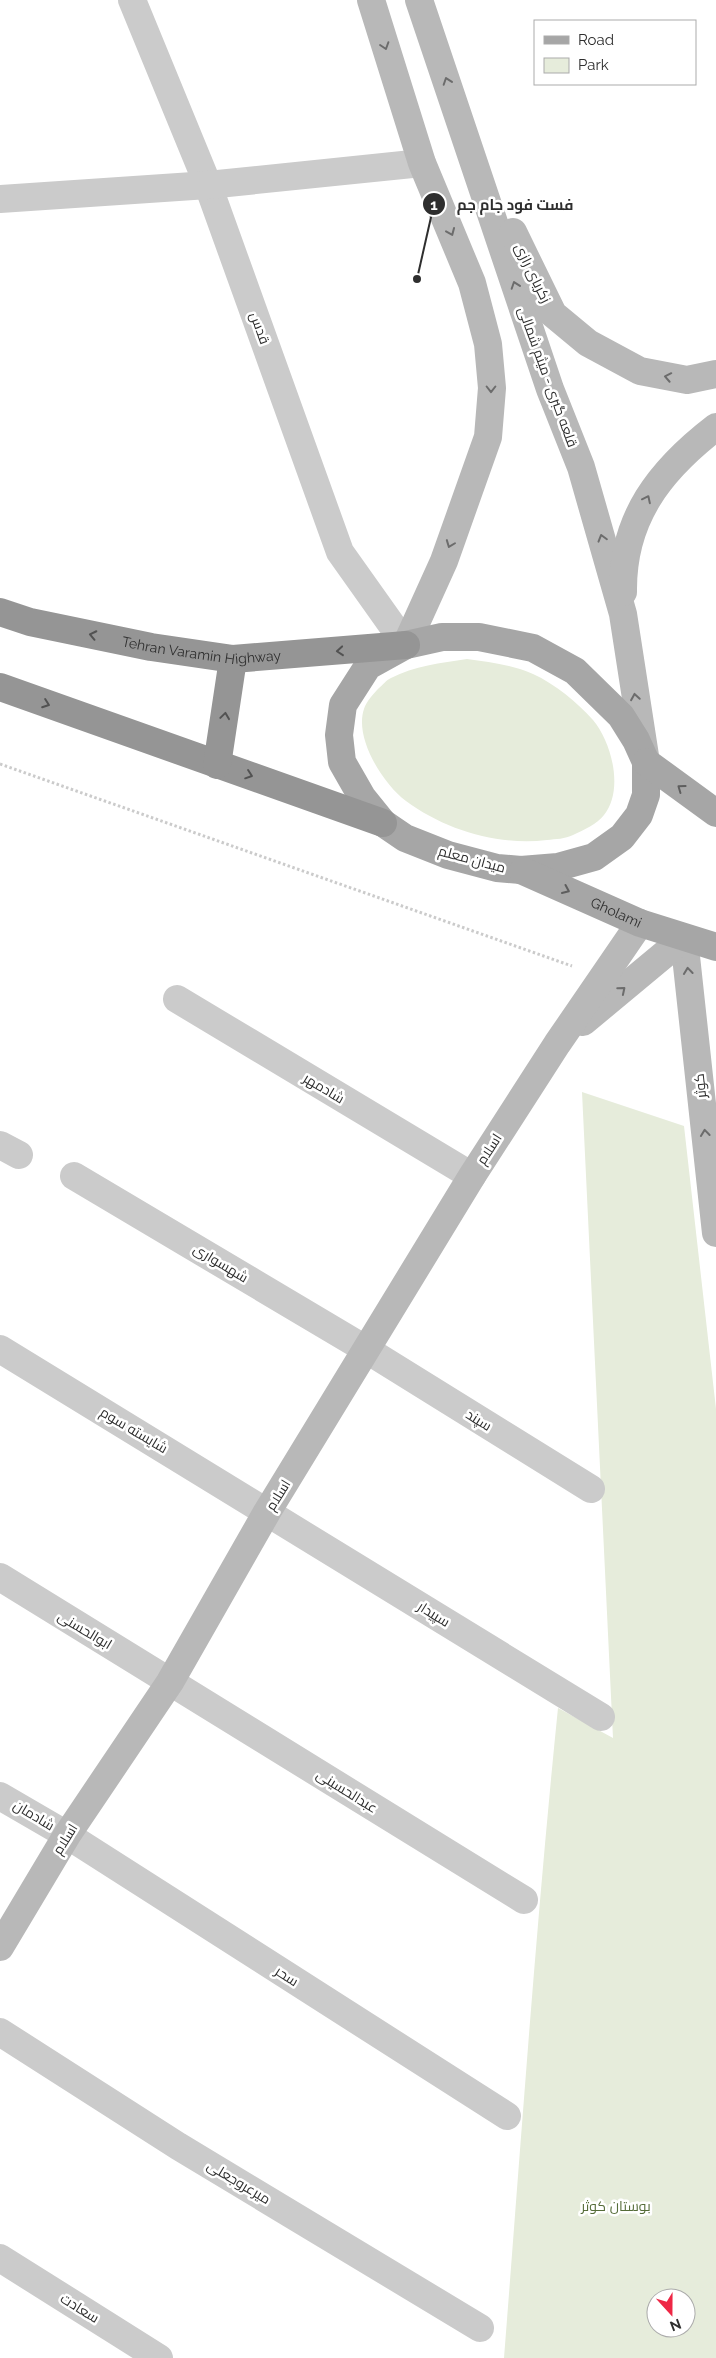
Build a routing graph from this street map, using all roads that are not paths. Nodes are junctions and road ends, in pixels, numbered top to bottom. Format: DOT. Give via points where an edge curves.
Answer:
graph roads {
  1 [pos="132,0"];
  2 [pos="371,0"];
  3 [pos="419,0"];
  4 [pos="461,122"];
  5 [pos="422,163"];
  6 [pos="208,185"];
  7 [pos="0,200"];
  8 [pos="716,374"];
  9 [pos="716,427"];
  10 [pos="0,612"];
  11 [pos="623,614"];
  12 [pos="406,645"];
  13 [pos="233,660"];
  14 [pos="0,687"];
  15 [pos="646,762"];
  16 [pos="217,765"];
  17 [pos="716,813"];
  18 [pos="384,823"];
  19 [pos="521,870"];
  20 [pos="640,923"];
  21 [pos="684,938"];
  22 [pos="716,947"];
  23 [pos="177,999"];
  24 [pos="557,1044"];
  25 [pos="74,1176"];
  26 [pos="472,1176"];
  27 [pos="716,1233"];
  28 [pos="0,1349"];
  29 [pos="367,1350"];
  30 [pos="591,1490"];
  31 [pos="267,1512"];
  32 [pos="0,1578"];
  33 [pos="170,1682"];
  34 [pos="601,1717"];
  35 [pos="0,1796"];
  36 [pos="67,1835"];
  37 [pos="524,1900"];
  38 [pos="0,1947"];
  39 [pos="0,2032"];
  40 [pos="507,2116"];
  41 [pos="0,2258"];
  42 [pos="480,2328"];
  43 [pos="159,2358"];
  1 -- 6 [label="street, قدس"];
  2 -- 5 [label="main road, one-way"];
  4 -- 3 [label="main road, قلعه گبری - میثم شمالی, one-way"];
  8 -- 4 [label="main road, زکریای رازی, one-way" via="687,380 640,371 588,343 553,314"];
  11 -- 4 [label="main road, قلعه گبری - میثم شمالی, one-way" via="581,467 550,389"];
  5 -- 6 [label="street"];
  5 -- 12 [label="main road, one-way" via="472,283 488,344 492,388 485,446 444,561"];
  6 -- 7 [label="street"];
  6 -- 12 [label="street, قدس" via="340,552"];
  11 -- 9 [label="main road, one-way" via="623,572 629,541 650,493 686,450"];
  13 -- 10 [label="highway, Tehran Varamin Highway, one-way" via="151,648 30,622"];
  15 -- 11 [label="main road, قلعه گبری - میثم شمالی, one-way"];
  12 -- 13 [label="highway, Tehran Varamin Highway, one-way"];
  12 -- 15 [label="main road, میدان معلم" via="442,636 479,637 533,648 575,672 603,697 621,716"];
  12 -- 18 [label="main road, میدان معلم" via="368,666 343,705 339,735 342,762 362,797"];
  16 -- 13 [label="highway, one-way"];
  14 -- 16 [label="highway, one-way"];
  17 -- 15 [label="main road, one-way"];
  15 -- 19 [label="main road, میدان معلم" via="646,795 639,816 622,837 594,857 558,867"];
  16 -- 18 [label="highway, one-way"];
  18 -- 19 [label="main road, میدان معلم" via="405,838 448,855 497,868"];
  19 -- 20 [label="main road, Gholami, one-way"];
  20 -- 21 [label="main road, Gholami"];
  20 -- 24 [label="main road, اسلام"];
  21 -- 22 [label="main road, Gholami"];
  24 -- 21 [label="main road, one-way"];
  27 -- 21 [label="main road, کوثر, one-way"];
  23 -- 26 [label="street, شادمهر"];
  24 -- 26 [label="main road, اسلام"];
  25 -- 29 [label="street, شهسواری"];
  26 -- 29 [label="main road, اسلام"];
  28 -- 31 [label="street, شایسته سوم"];
  29 -- 30 [label="street, سپند"];
  29 -- 31 [label="main road, اسلام"];
  31 -- 33 [label="main road, اسلام"];
  31 -- 34 [label="street, سپیدار"];
  32 -- 33 [label="street, ابوالحسنی"];
  33 -- 36 [label="main road, اسلام"];
  33 -- 37 [label="street, عبدالحسینی"];
  35 -- 36 [label="street, شادمان"];
  36 -- 38 [label="main road, اسلام"];
  36 -- 40 [label="street, سحر"];
  39 -- 42 [label="street, میرعروجعلی" via="178,2146"];
  41 -- 43 [label="street, سعادت"];
}
